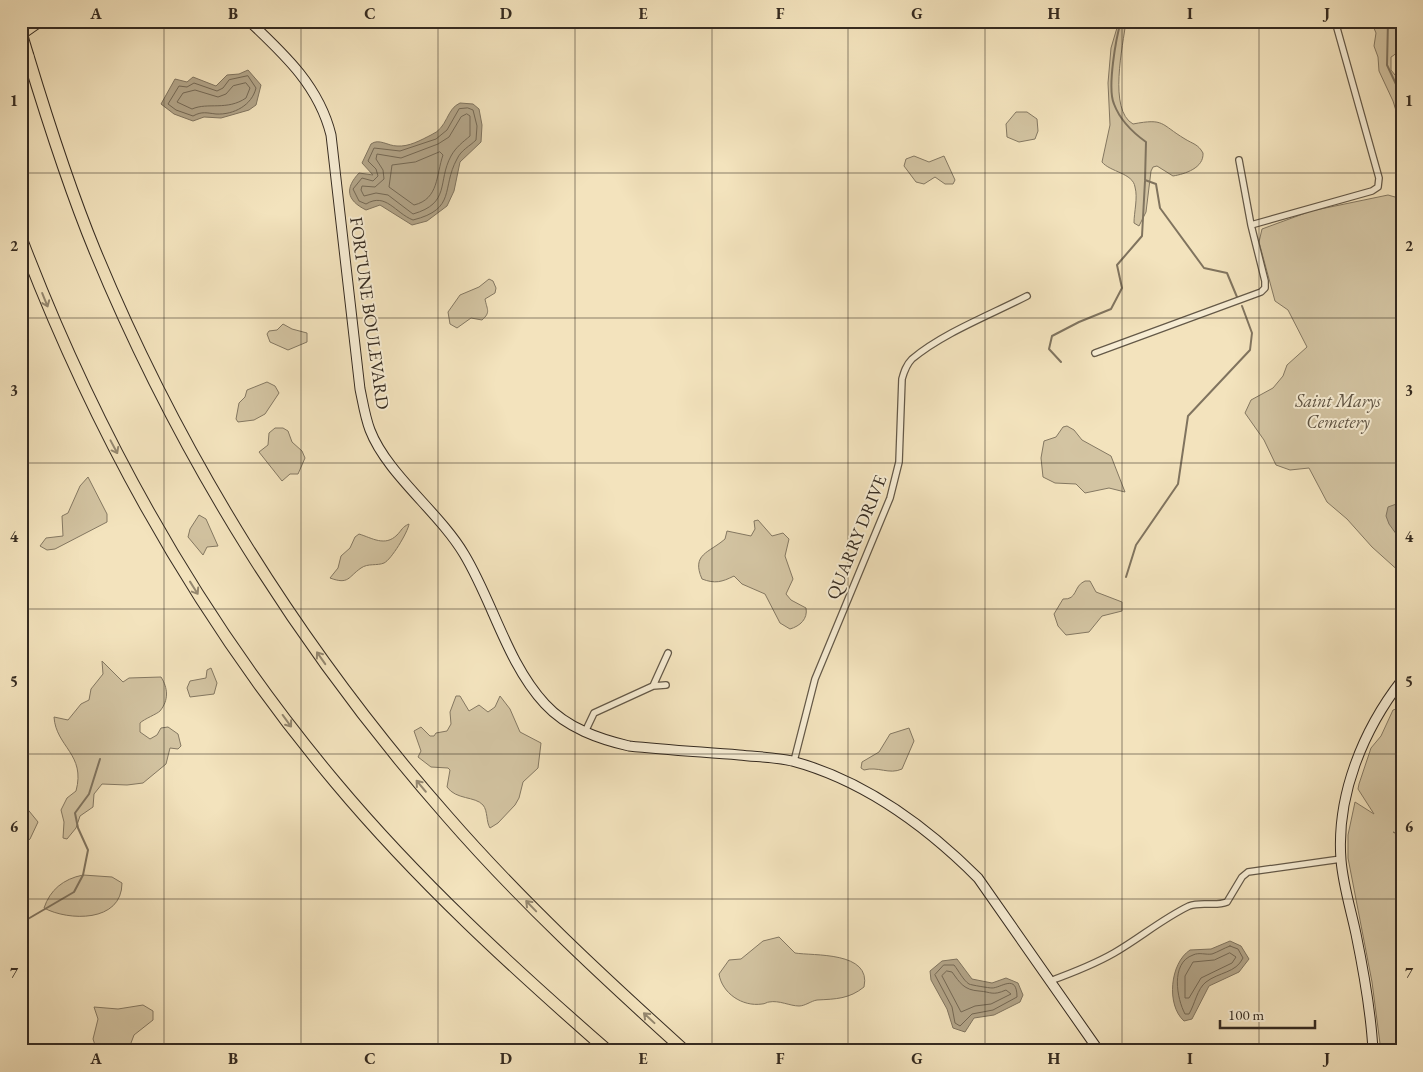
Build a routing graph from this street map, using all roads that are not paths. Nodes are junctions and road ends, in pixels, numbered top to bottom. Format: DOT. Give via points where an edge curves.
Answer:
graph roads {
  1 [pos="41,21"];
  2 [pos="249,21"];
  3 [pos="1336,21"];
  4 [pos="21,34"];
  5 [pos="1239,160"];
  6 [pos="1251,224"];
  7 [pos="21,238"];
  8 [pos="1027,296"];
  9 [pos="1095,353"];
  10 [pos="668,653"];
  11 [pos="1402,680"];
  12 [pos="666,685"];
  13 [pos="653,686"];
  14 [pos="585,732"];
  15 [pos="794,761"];
  16 [pos="1341,859"];
  17 [pos="1050,981"];
  18 [pos="608,1051"];
  19 [pos="685,1051"];
  20 [pos="1099,1051"];
  21 [pos="1373,1051"];
  1 -- 4 [label="main road"];
  2 -- 14 [label="main road, FORTUNE BOULEVARD" via="300,73 316,94 327,120 360,389 371,431 393,467 463,552 534,691 563,720"];
  3 -- 6 [label="street" via="1378,187"];
  19 -- 4 [label="highway, one-way, bridge" via="543,918 447,816 358,708 260,568 163,398 116,299 60,157"];
  5 -- 6 [label="street"];
  6 -- 9 [label="street" via="1265,281 1261,292"];
  7 -- 18 [label="highway, one-way" via="53,319 108,436 176,559 245,663 336,782 408,863 470,927"];
  8 -- 15 [label="street, QUARRY DRIVE" via="940,341 911,360 906,368 902,380 898,472 815,679"];
  10 -- 13 [label="street"];
  11 -- 16 [label="main road" via="1358,754 1345,806"];
  12 -- 13 [label="street"];
  13 -- 14 [label="street" via="594,713"];
  14 -- 15 [label="main road, FORTUNE BOULEVARD" via="629,746"];
  15 -- 17 [label="main road, FORTUNE BOULEVARD" via="868,792 907,818 963,863 991,896"];
  16 -- 17 [label="street" via="1248,872 1227,902 1190,906 1151,927 1114,953"];
  16 -- 21 [label="main road" via="1370,1006"];
  17 -- 20 [label="main road, FORTUNE BOULEVARD"];
}
